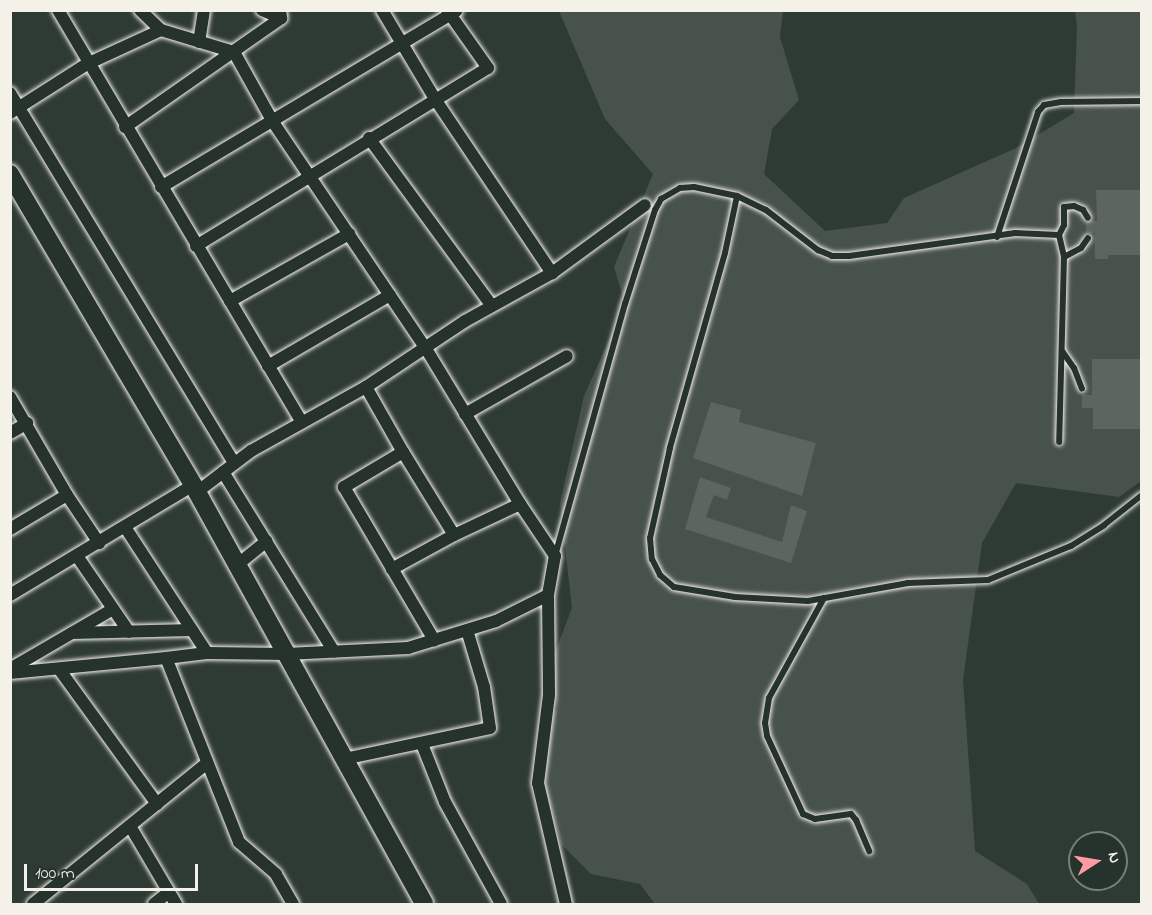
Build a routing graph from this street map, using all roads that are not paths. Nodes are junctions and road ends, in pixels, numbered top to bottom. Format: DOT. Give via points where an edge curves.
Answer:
graph roads {
  1 [pos="58,10"];
  2 [pos="140,10"];
  3 [pos="204,10"];
  4 [pos="262,10"];
  5 [pos="382,10"];
  6 [pos="451,12"];
  7 [pos="281,14"];
  8 [pos="161,30"];
  9 [pos="199,42"];
  10 [pos="401,42"];
  11 [pos="234,52"];
  12 [pos="87,64"];
  13 [pos="10,93"];
  14 [pos="435,99"];
  15 [pos="1142,101"];
  16 [pos="15,110"];
  17 [pos="273,122"];
  18 [pos="125,127"];
  19 [pos="369,138"];
  20 [pos="10,174"];
  21 [pos="309,176"];
  22 [pos="161,187"];
  23 [pos="737,196"];
  24 [pos="645,205"];
  25 [pos="1088,218"];
  26 [pos="349,234"];
  27 [pos="1059,235"];
  28 [pos="997,237"];
  29 [pos="1088,238"];
  30 [pos="196,246"];
  31 [pos="1064,257"];
  32 [pos="552,273"];
  33 [pos="390,295"];
  34 [pos="230,301"];
  35 [pos="492,306"];
  36 [pos="425,347"];
  37 [pos="1062,351"];
  38 [pos="567,356"];
  39 [pos="268,366"];
  40 [pos="366,387"];
  41 [pos="1082,389"];
  42 [pos="10,397"];
  43 [pos="465,414"];
  44 [pos="302,422"];
  45 [pos="27,423"];
  46 [pos="10,433"];
  47 [pos="1059,442"];
  48 [pos="403,452"];
  49 [pos="234,464"];
  50 [pos="223,472"];
  51 [pos="195,488"];
  52 [pos="68,495"];
  53 [pos="1142,495"];
  54 [pos="520,504"];
  55 [pos="125,527"];
  56 [pos="10,529"];
  57 [pos="454,535"];
  58 [pos="267,541"];
  59 [pos="99,543"];
  60 [pos="77,556"];
  61 [pos="555,556"];
  62 [pos="237,565"];
  63 [pos="392,569"];
  64 [pos="10,595"];
  65 [pos="548,595"];
  66 [pos="824,598"];
  67 [pos="112,609"];
  68 [pos="192,630"];
  69 [pos="467,630"];
  70 [pos="129,632"];
  71 [pos="72,633"];
  72 [pos="434,640"];
  73 [pos="334,651"];
  74 [pos="207,653"];
  75 [pos="286,654"];
  76 [pos="166,658"];
  77 [pos="59,669"];
  78 [pos="10,671"];
  79 [pos="422,744"];
  80 [pos="344,759"];
  81 [pos="207,764"];
  82 [pos="157,804"];
  83 [pos="130,826"];
  84 [pos="869,851"];
  85 [pos="169,892"];
  86 [pos="33,904"];
  87 [pos="154,904"];
  88 [pos="176,904"];
  89 [pos="293,904"];
  90 [pos="424,904"];
  91 [pos="501,904"];
  92 [pos="566,904"];
  1 -- 12 [label="street"];
  2 -- 8 [label="street"];
  3 -- 9 [label="street"];
  4 -- 7 [label="street"];
  5 -- 10 [label="street"];
  6 -- 10 [label="street"];
  6 -- 14 [label="street" via="488,68"];
  7 -- 11 [label="street"];
  8 -- 9 [label="street"];
  8 -- 12 [label="street"];
  9 -- 11 [label="street"];
  10 -- 14 [label="street"];
  10 -- 17 [label="street"];
  11 -- 17 [label="street"];
  11 -- 18 [label="street"];
  12 -- 16 [label="street"];
  12 -- 18 [label="street"];
  13 -- 16 [label="street"];
  14 -- 19 [label="street"];
  14 -- 32 [label="street"];
  15 -- 28 [label="lane" via="1044,105 1038,112"];
  16 -- 49 [label="street"];
  17 -- 21 [label="street"];
  17 -- 22 [label="street"];
  18 -- 22 [label="street"];
  19 -- 21 [label="street"];
  19 -- 35 [label="street"];
  20 -- 51 [label="street"];
  21 -- 26 [label="street"];
  21 -- 30 [label="street"];
  22 -- 30 [label="street"];
  23 -- 28 [label="lane" via="766,210 818,250 832,256"];
  23 -- 61 [label="lane" via="680,188 661,199 655,210"];
  23 -- 66 [label="lane" via="725,253 670,448 651,538 652,559 660,575 674,587 778,601"];
  24 -- 32 [label="street"];
  25 -- 27 [label="lane" via="1083,210 1064,207 1064,225"];
  26 -- 33 [label="street"];
  26 -- 34 [label="street"];
  27 -- 28 [label="lane" via="1015,233"];
  27 -- 31 [label="lane"];
  29 -- 31 [label="lane" via="1081,248"];
  30 -- 34 [label="street"];
  31 -- 37 [label="lane"];
  32 -- 35 [label="street"];
  33 -- 36 [label="street"];
  33 -- 39 [label="street"];
  34 -- 39 [label="street"];
  35 -- 36 [label="street"];
  36 -- 40 [label="street"];
  36 -- 43 [label="street"];
  37 -- 41 [label="lane"];
  37 -- 47 [label="lane"];
  38 -- 43 [label="street"];
  39 -- 44 [label="street"];
  40 -- 44 [label="street"];
  40 -- 48 [label="street"];
  42 -- 45 [label="street"];
  43 -- 54 [label="street"];
  44 -- 49 [label="street"];
  45 -- 46 [label="street"];
  45 -- 52 [label="street"];
  48 -- 57 [label="street"];
  48 -- 63 [label="street" via="344,487"];
  49 -- 50 [label="street"];
  50 -- 51 [label="street"];
  50 -- 58 [label="street"];
  51 -- 55 [label="street"];
  51 -- 62 [label="street"];
  52 -- 56 [label="street"];
  52 -- 59 [label="street"];
  53 -- 66 [label="lane" via="1071,546 988,580 908,583"];
  54 -- 57 [label="street"];
  54 -- 61 [label="street"];
  55 -- 59 [label="street"];
  55 -- 68 [label="street"];
  57 -- 63 [label="street"];
  58 -- 62 [label="street"];
  58 -- 73 [label="street"];
  59 -- 60 [label="street"];
  60 -- 64 [label="street"];
  60 -- 67 [label="street"];
  61 -- 65 [label="street"];
  62 -- 75 [label="street"];
  63 -- 72 [label="street"];
  65 -- 69 [label="street" via="496,621"];
  65 -- 92 [label="street" via="549,695 538,783"];
  66 -- 84 [label="lane" via="774,686 766,730 803,814 815,819 851,814"];
  67 -- 70 [label="street"];
  67 -- 71 [label="street"];
  68 -- 70 [label="street"];
  68 -- 74 [label="street"];
  69 -- 72 [label="street"];
  69 -- 79 [label="street" via="484,687 490,728"];
  70 -- 71 [label="street"];
  71 -- 78 [label="street"];
  72 -- 73 [label="street" via="408,648"];
  73 -- 75 [label="street"];
  74 -- 75 [label="street"];
  74 -- 76 [label="street"];
  75 -- 80 [label="street"];
  76 -- 77 [label="street"];
  76 -- 81 [label="street"];
  77 -- 78 [label="street"];
  77 -- 82 [label="street"];
  79 -- 80 [label="street"];
  79 -- 91 [label="street" via="444,802"];
  80 -- 90 [label="street"];
  81 -- 82 [label="street"];
  81 -- 89 [label="street" via="239,842 276,874"];
  82 -- 83 [label="street"];
  83 -- 85 [label="street"];
  83 -- 86 [label="street"];
  85 -- 87 [label="street"];
  85 -- 88 [label="street"];
}
